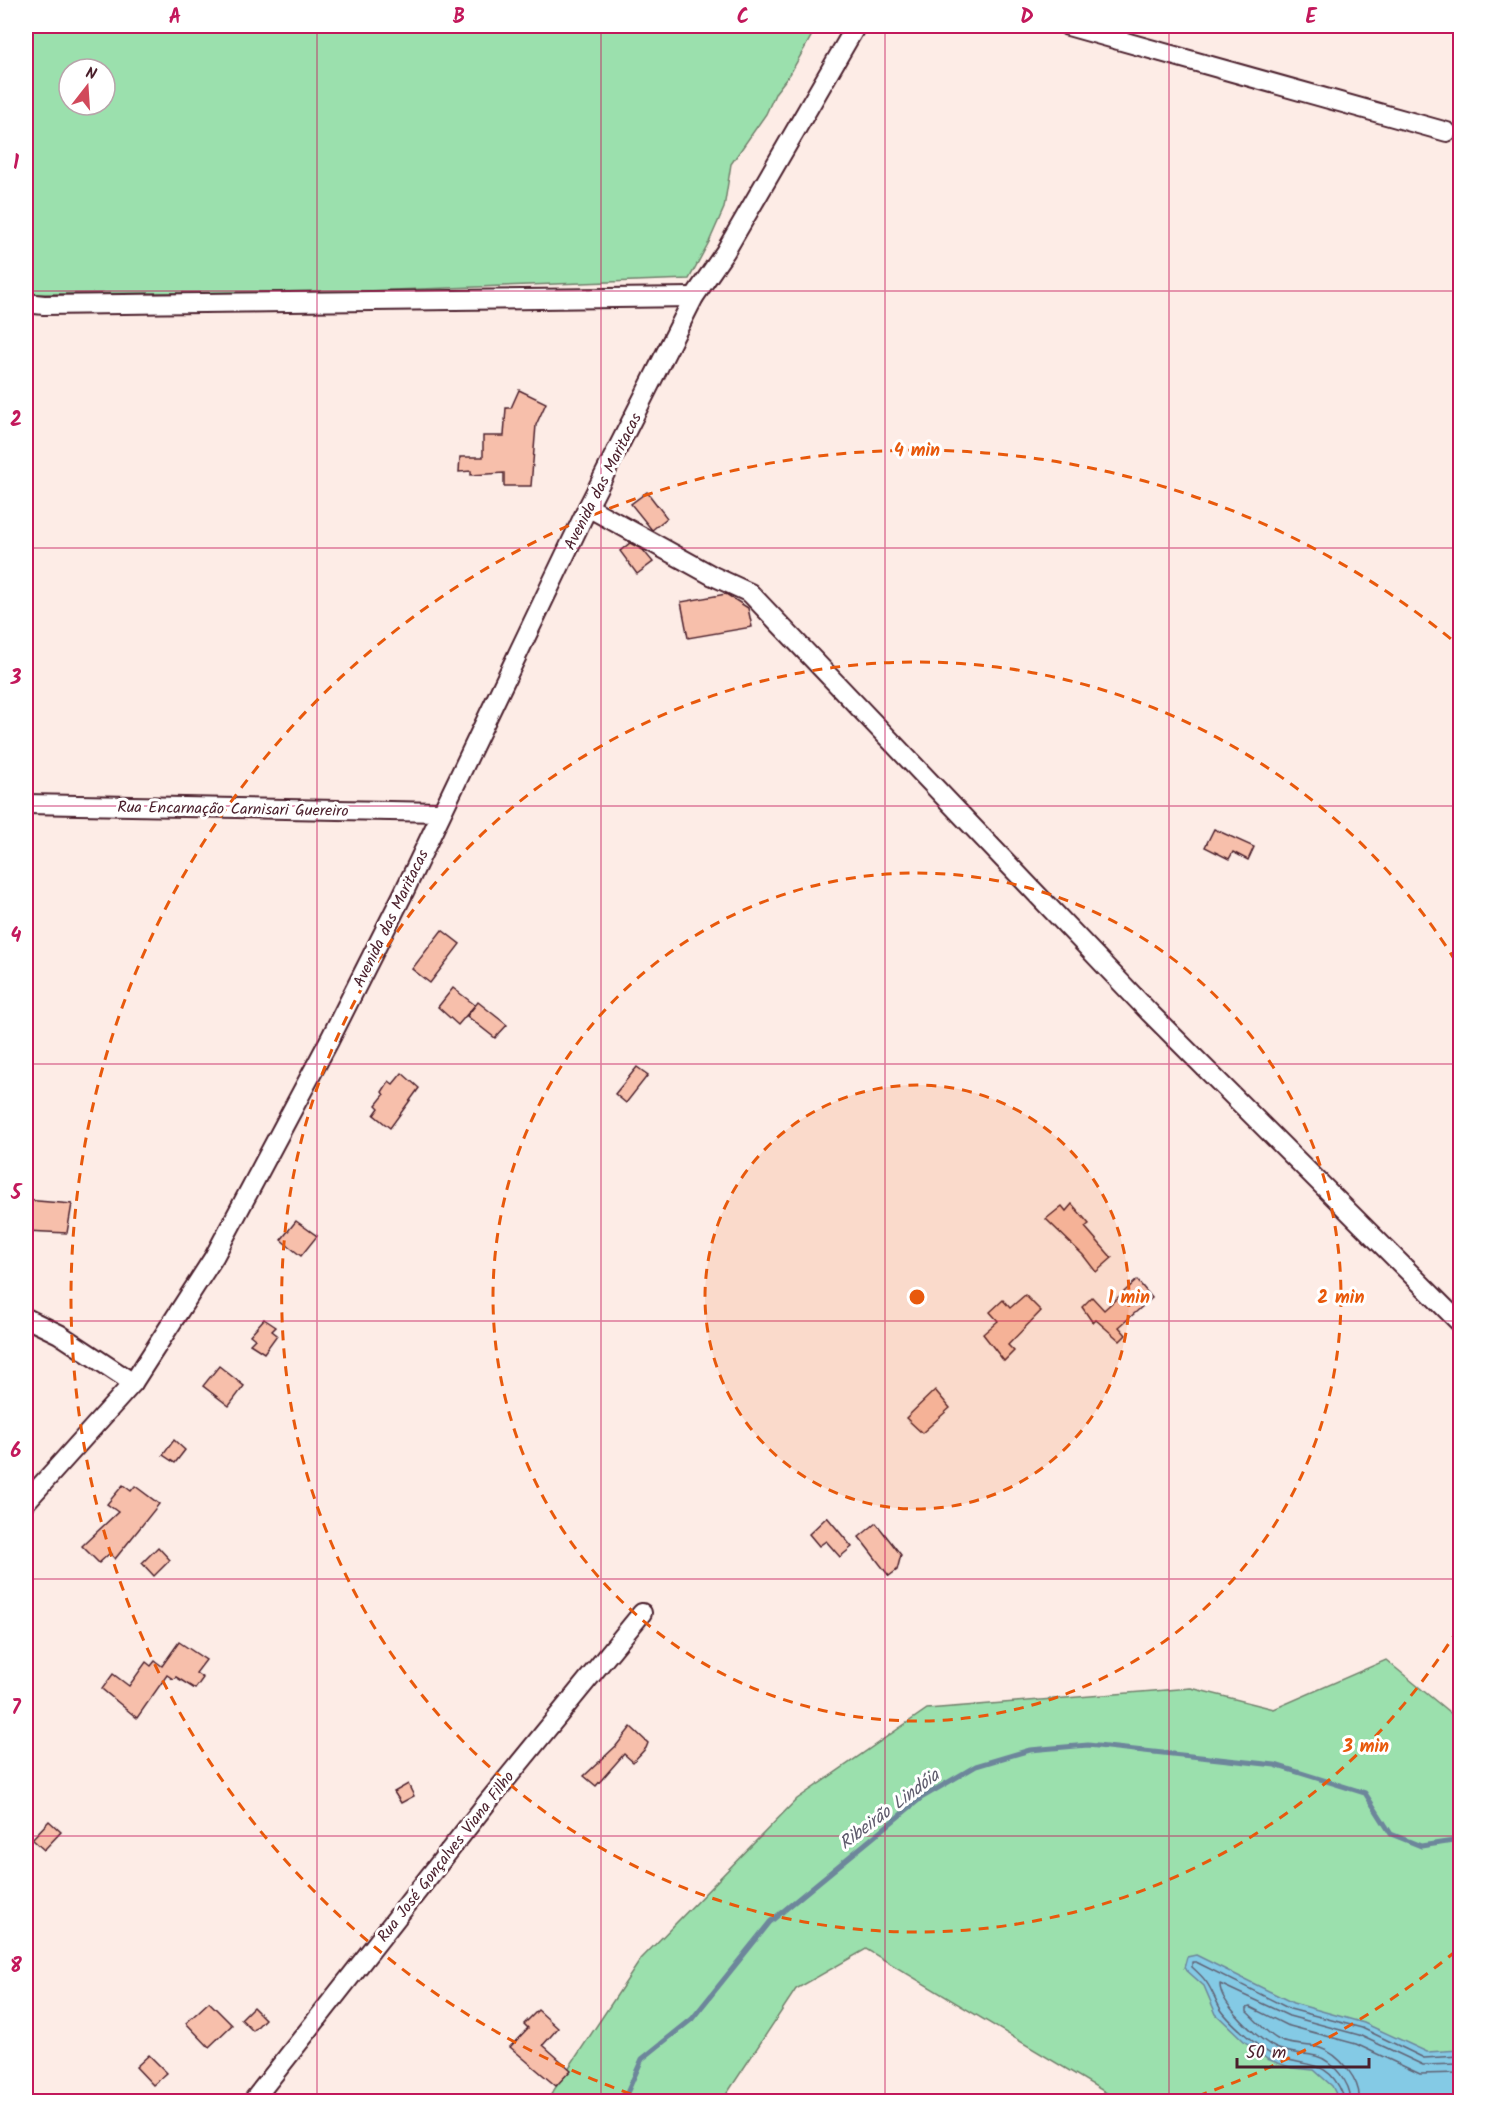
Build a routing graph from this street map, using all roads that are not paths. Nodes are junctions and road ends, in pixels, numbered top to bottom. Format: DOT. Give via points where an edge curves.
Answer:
graph roads {
  1 [pos="856,26"];
  2 [pos="1068,26"];
  3 [pos="1447,132"];
  4 [pos="694,297"];
  5 [pos="26,303"];
  6 [pos="588,507"];
  7 [pos="26,804"];
  8 [pos="441,812"];
  9 [pos="26,1318"];
  10 [pos="1461,1323"];
  11 [pos="134,1383"];
  12 [pos="26,1502"];
  13 [pos="642,1613"];
  14 [pos="252,2102"];
  1 -- 4 [label="street, Avenida das Maritacas"];
  2 -- 3 [label="street"];
  4 -- 5 [label="street"];
  4 -- 6 [label="street, Avenida das Maritacas"];
  6 -- 8 [label="street, Avenida das Maritacas"];
  6 -- 10 [label="street" via="750,593 1150,1013"];
  7 -- 8 [label="street, Rua Encarnação Carnisari Guereiro"];
  8 -- 11 [label="street, Avenida das Maritacas" via="329,1041 214,1257"];
  9 -- 11 [label="street" via="59,1334"];
  11 -- 12 [label="street, Avenida das Maritacas"];
  13 -- 14 [label="street, Rua José Gonçalves Viana Filho"];
}
